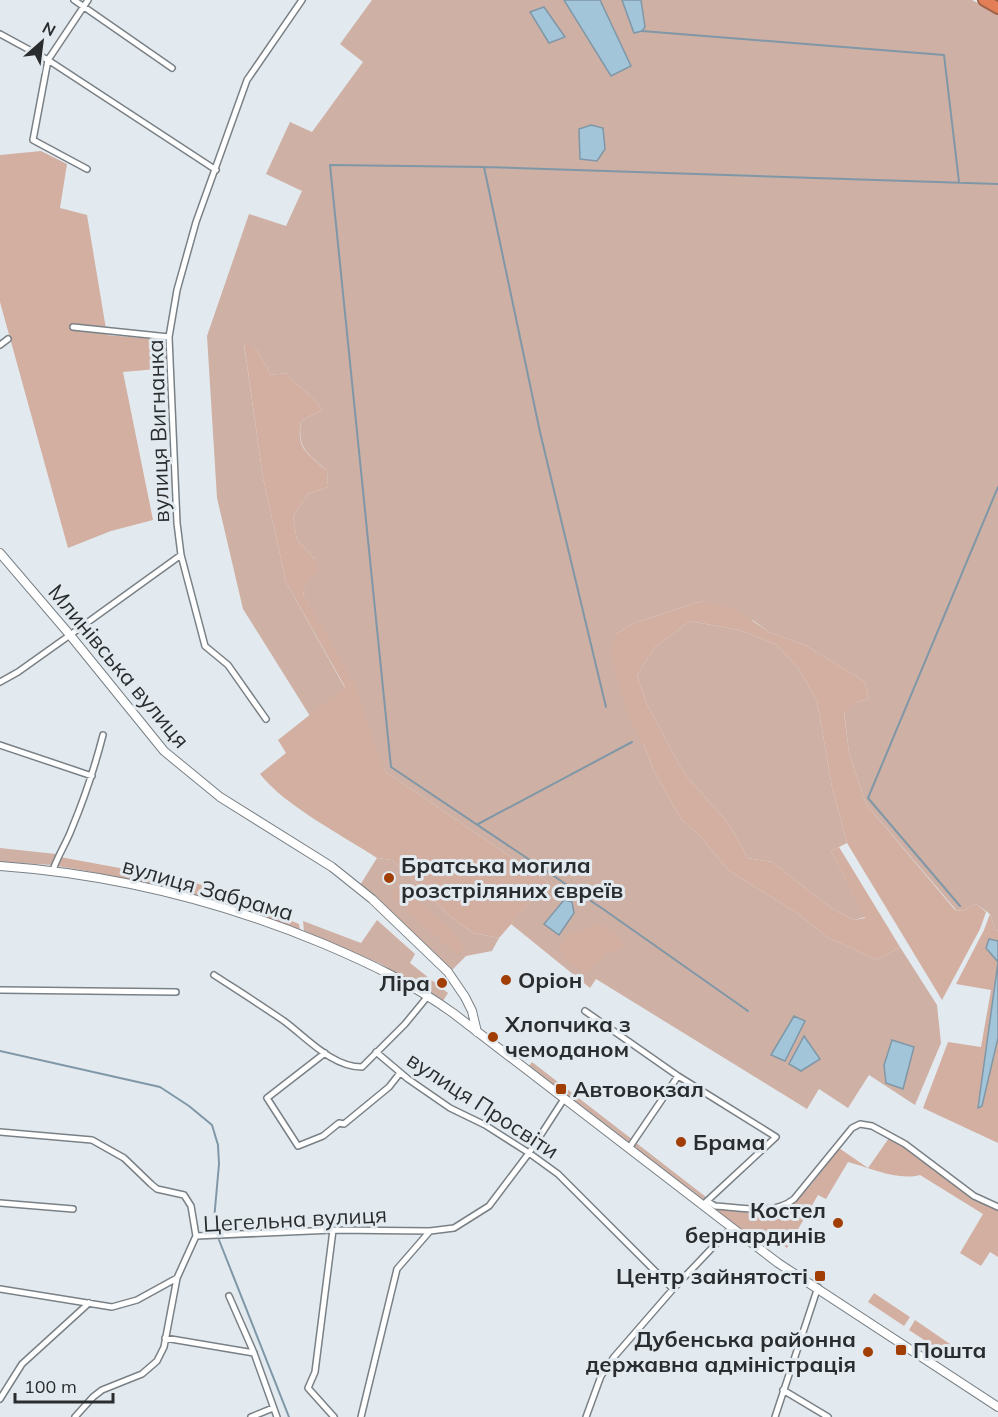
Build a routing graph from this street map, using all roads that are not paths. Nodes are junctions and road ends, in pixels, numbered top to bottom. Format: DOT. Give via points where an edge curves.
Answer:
graph roads {
  1 [pos="74,0"];
  2 [pos="88,0"];
  3 [pos="302,0"];
  4 [pos="984,0"];
  5 [pos="84,6"];
  6 [pos="998,8"];
  7 [pos="0,34"];
  8 [pos="48,60"];
  9 [pos="172,68"];
  10 [pos="87,169"];
  11 [pos="216,170"];
  12 [pos="74,327"];
  13 [pos="169,337"];
  14 [pos="8,339"];
  15 [pos="0,345"];
  16 [pos="0,553"];
  17 [pos="181,555"];
  18 [pos="70,636"];
  19 [pos="0,682"];
  20 [pos="266,719"];
  21 [pos="104,735"];
  22 [pos="0,745"];
  23 [pos="92,776"];
  24 [pos="0,866"];
  25 [pos="53,870"];
  26 [pos="214,975"];
  27 [pos="0,990"];
  28 [pos="176,992"];
  29 [pos="428,996"];
  30 [pos="585,1011"];
  31 [pos="477,1032"];
  32 [pos="376,1052"];
  33 [pos="325,1053"];
  34 [pos="400,1073"];
  35 [pos="678,1076"];
  36 [pos="564,1099"];
  37 [pos="0,1132"];
  38 [pos="629,1148"];
  39 [pos="529,1153"];
  40 [pos="0,1203"];
  41 [pos="705,1203"];
  42 [pos="998,1207"];
  43 [pos="73,1209"];
  44 [pos="732,1227"];
  45 [pos="333,1230"];
  46 [pos="430,1231"];
  47 [pos="196,1236"];
  48 [pos="177,1278"];
  49 [pos="818,1287"];
  50 [pos="672,1288"];
  51 [pos="0,1289"];
  52 [pos="229,1296"];
  53 [pos="89,1303"];
  54 [pos="165,1338"];
  55 [pos="254,1353"];
  56 [pos="783,1390"];
  57 [pos="0,1399"];
  58 [pos="998,1407"];
  59 [pos="273,1408"];
  60 [pos="75,1417"];
  61 [pos="251,1417"];
  62 [pos="277,1417"];
  63 [pos="334,1417"];
  64 [pos="362,1417"];
  65 [pos="586,1417"];
  66 [pos="775,1417"];
  67 [pos="828,1417"];
  1 -- 5 [label="street"];
  2 -- 5 [label="street"];
  3 -- 11 [label="street, вулиця Вигнанка" via="247,80"];
  4 -- 6 [label="highway"];
  5 -- 8 [label="street"];
  5 -- 9 [label="street"];
  7 -- 8 [label="street"];
  8 -- 10 [label="street" via="33,140"];
  8 -- 11 [label="street"];
  11 -- 13 [label="street, вулиця Вигнанка" via="196,222"];
  12 -- 13 [label="street"];
  13 -- 17 [label="street, вулиця Вигнанка"];
  14 -- 15 [label="street"];
  16 -- 18 [label="main road, Млинівська вулиця"];
  17 -- 18 [label="street"];
  17 -- 20 [label="street, вулиця Вигнанка" via="206,646 228,665"];
  18 -- 19 [label="street"];
  18 -- 31 [label="main road, Млинівська вулиця" via="164,752 220,797 332,867 411,934 448,972 465,998"];
  21 -- 23 [label="street"];
  22 -- 23 [label="street"];
  23 -- 25 [label="street"];
  24 -- 25 [label="main road, вулиця Забрама"];
  25 -- 29 [label="main road, вулиця Забрама" via="122,882 237,912 379,968"];
  26 -- 33 [label="street, вулиця Просвіти"];
  27 -- 28 [label="street"];
  29 -- 31 [label="main road, вулиця Забрама"];
  29 -- 32 [label="street, вулиця Просвіти"];
  30 -- 35 [label="street"];
  31 -- 36 [label="main road, вулиця Забрама"];
  32 -- 33 [label="street, вулиця Просвіти" via="362,1067"];
  32 -- 34 [label="street, вулиця Просвіти"];
  33 -- 34 [label="street" via="267,1098 298,1146 324,1136 339,1123 344,1124"];
  34 -- 39 [label="street, вулиця Просвіти" via="450,1108"];
  35 -- 38 [label="street"];
  35 -- 41 [label="street" via="776,1137"];
  36 -- 38 [label="main road, вулиця Забрама"];
  36 -- 39 [label="street, Цегельна вулиця"];
  37 -- 47 [label="street" via="92,1140 124,1158 158,1189 184,1195 191,1206"];
  38 -- 41 [label="main road, вулиця Забрама"];
  39 -- 46 [label="street, Цегельна вулиця" via="489,1206 454,1228"];
  39 -- 50 [label="street, вулиця Просвіти" via="558,1174"];
  40 -- 43 [label="street"];
  41 -- 42 [label="street" via="774,1209 785,1206 852,1128 860,1124 872,1126 905,1144 974,1196"];
  41 -- 44 [label="main road, вулиця Забрама"];
  44 -- 49 [label="main road, вулиця Забрама" via="778,1263"];
  44 -- 50 [label="street"];
  45 -- 46 [label="street, Цегельна вулиця"];
  45 -- 47 [label="street, Цегельна вулиця"];
  45 -- 63 [label="street" via="315,1372 308,1388"];
  46 -- 64 [label="street" via="397,1269"];
  47 -- 48 [label="street, Цегельна вулиця"];
  48 -- 53 [label="street" via="127,1303"];
  48 -- 54 [label="street, Цегельна вулиця"];
  49 -- 56 [label="street"];
  49 -- 58 [label="main road, вулиця Забрама"];
  50 -- 65 [label="street" via="601,1376"];
  51 -- 53 [label="street"];
  52 -- 55 [label="street"];
  53 -- 57 [label="street" via="22,1364"];
  54 -- 55 [label="street"];
  54 -- 60 [label="street, Цегельна вулиця" via="152,1367 129,1381 102,1390"];
  55 -- 59 [label="street"];
  56 -- 66 [label="street"];
  56 -- 67 [label="street"];
  59 -- 61 [label="street"];
  59 -- 62 [label="street"];
}
